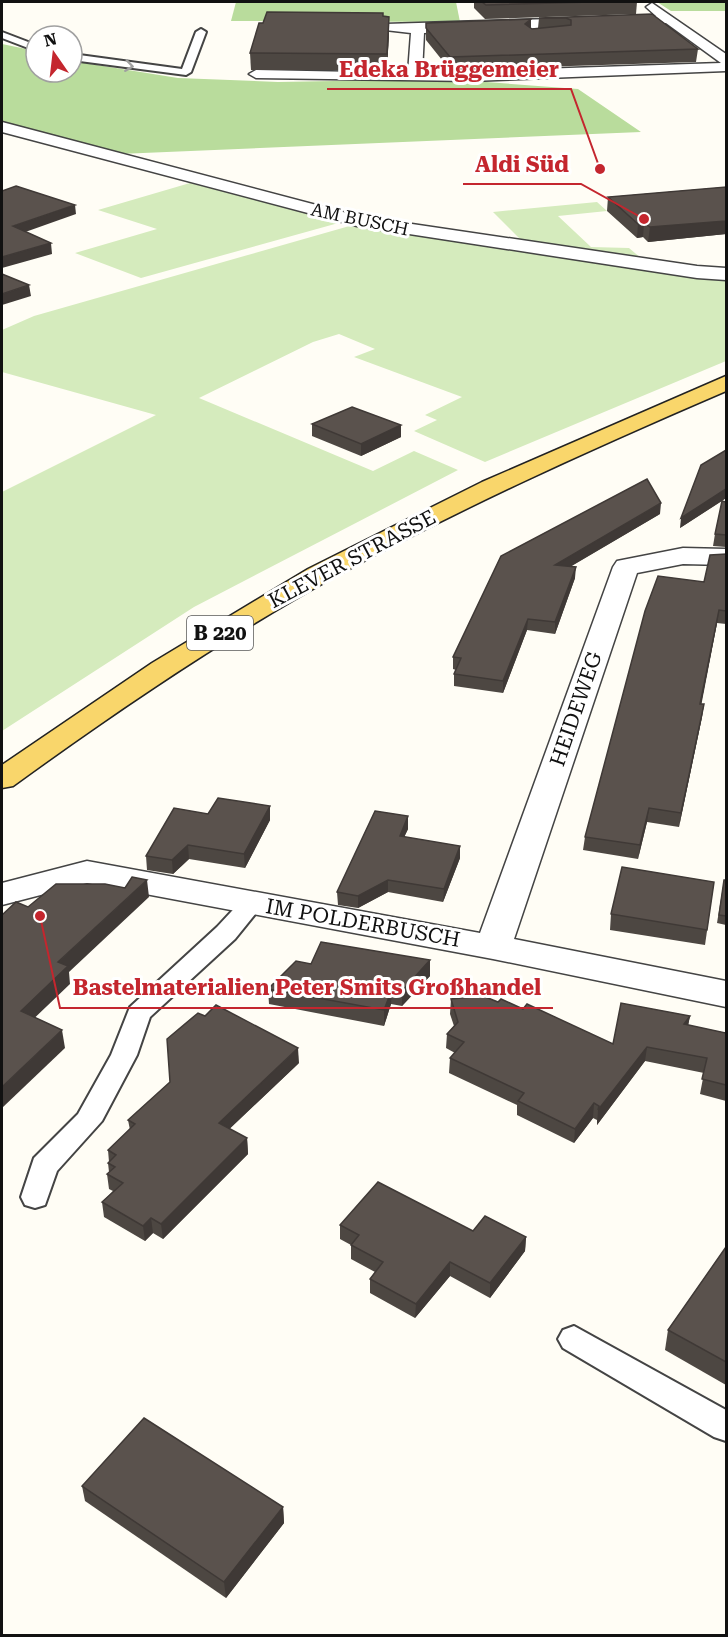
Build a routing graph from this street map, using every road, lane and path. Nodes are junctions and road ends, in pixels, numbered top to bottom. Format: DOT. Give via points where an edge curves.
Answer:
graph roads {
  1 [pos="644,2"];
  2 [pos="669,19"];
  3 [pos="538,25"];
  4 [pos="390,27"];
  5 [pos="418,29"];
  6 [pos="201,32"];
  7 [pos="2,34"];
  8 [pos="549,36"];
  9 [pos="24,43"];
  10 [pos="84,59"];
  11 [pos="726,60"];
  12 [pos="726,67"];
  13 [pos="256,74"];
  14 [pos="415,77"];
  15 [pos="2,127"];
  16 [pos="726,274"];
  17 [pos="726,383"];
  18 [pos="726,557"];
  19 [pos="2,780"];
  20 [pos="2,894"];
  21 [pos="252,903"];
  22 [pos="493,947"];
  23 [pos="726,994"];
  24 [pos="35,1197"];
  25 [pos="574,1339"];
  26 [pos="726,1427"];
  1 -- 2 [label="street"];
  2 -- 3 [label="street"];
  2 -- 11 [label="street"];
  3 -- 5 [label="street"];
  3 -- 8 [label="lane"];
  4 -- 5 [label="street"];
  5 -- 14 [label="street"];
  10 -- 6 [label="lane, one-way" via="186,72"];
  7 -- 9 [label="lane"];
  12 -- 14 [label="street"];
  13 -- 14 [label="street"];
  15 -- 16 [label="street, AM BUSCH" via="357,221"];
  17 -- 19 [label="main road, KLEVER STRASSE / B 220" via="505,480 263,607 116,698"];
  18 -- 22 [label="street, HEIDEWEG" via="683,556 626,567"];
  20 -- 21 [label="street, IM POLDERBUSCH" via="87,872"];
  21 -- 22 [label="street, IM POLDERBUSCH"];
  21 -- 24 [label="lane" via="226,933 139,1013 124,1054 88,1121 44,1166"];
  22 -- 23 [label="street, IM POLDERBUSCH"];
  25 -- 26 [label="lane"];
}
